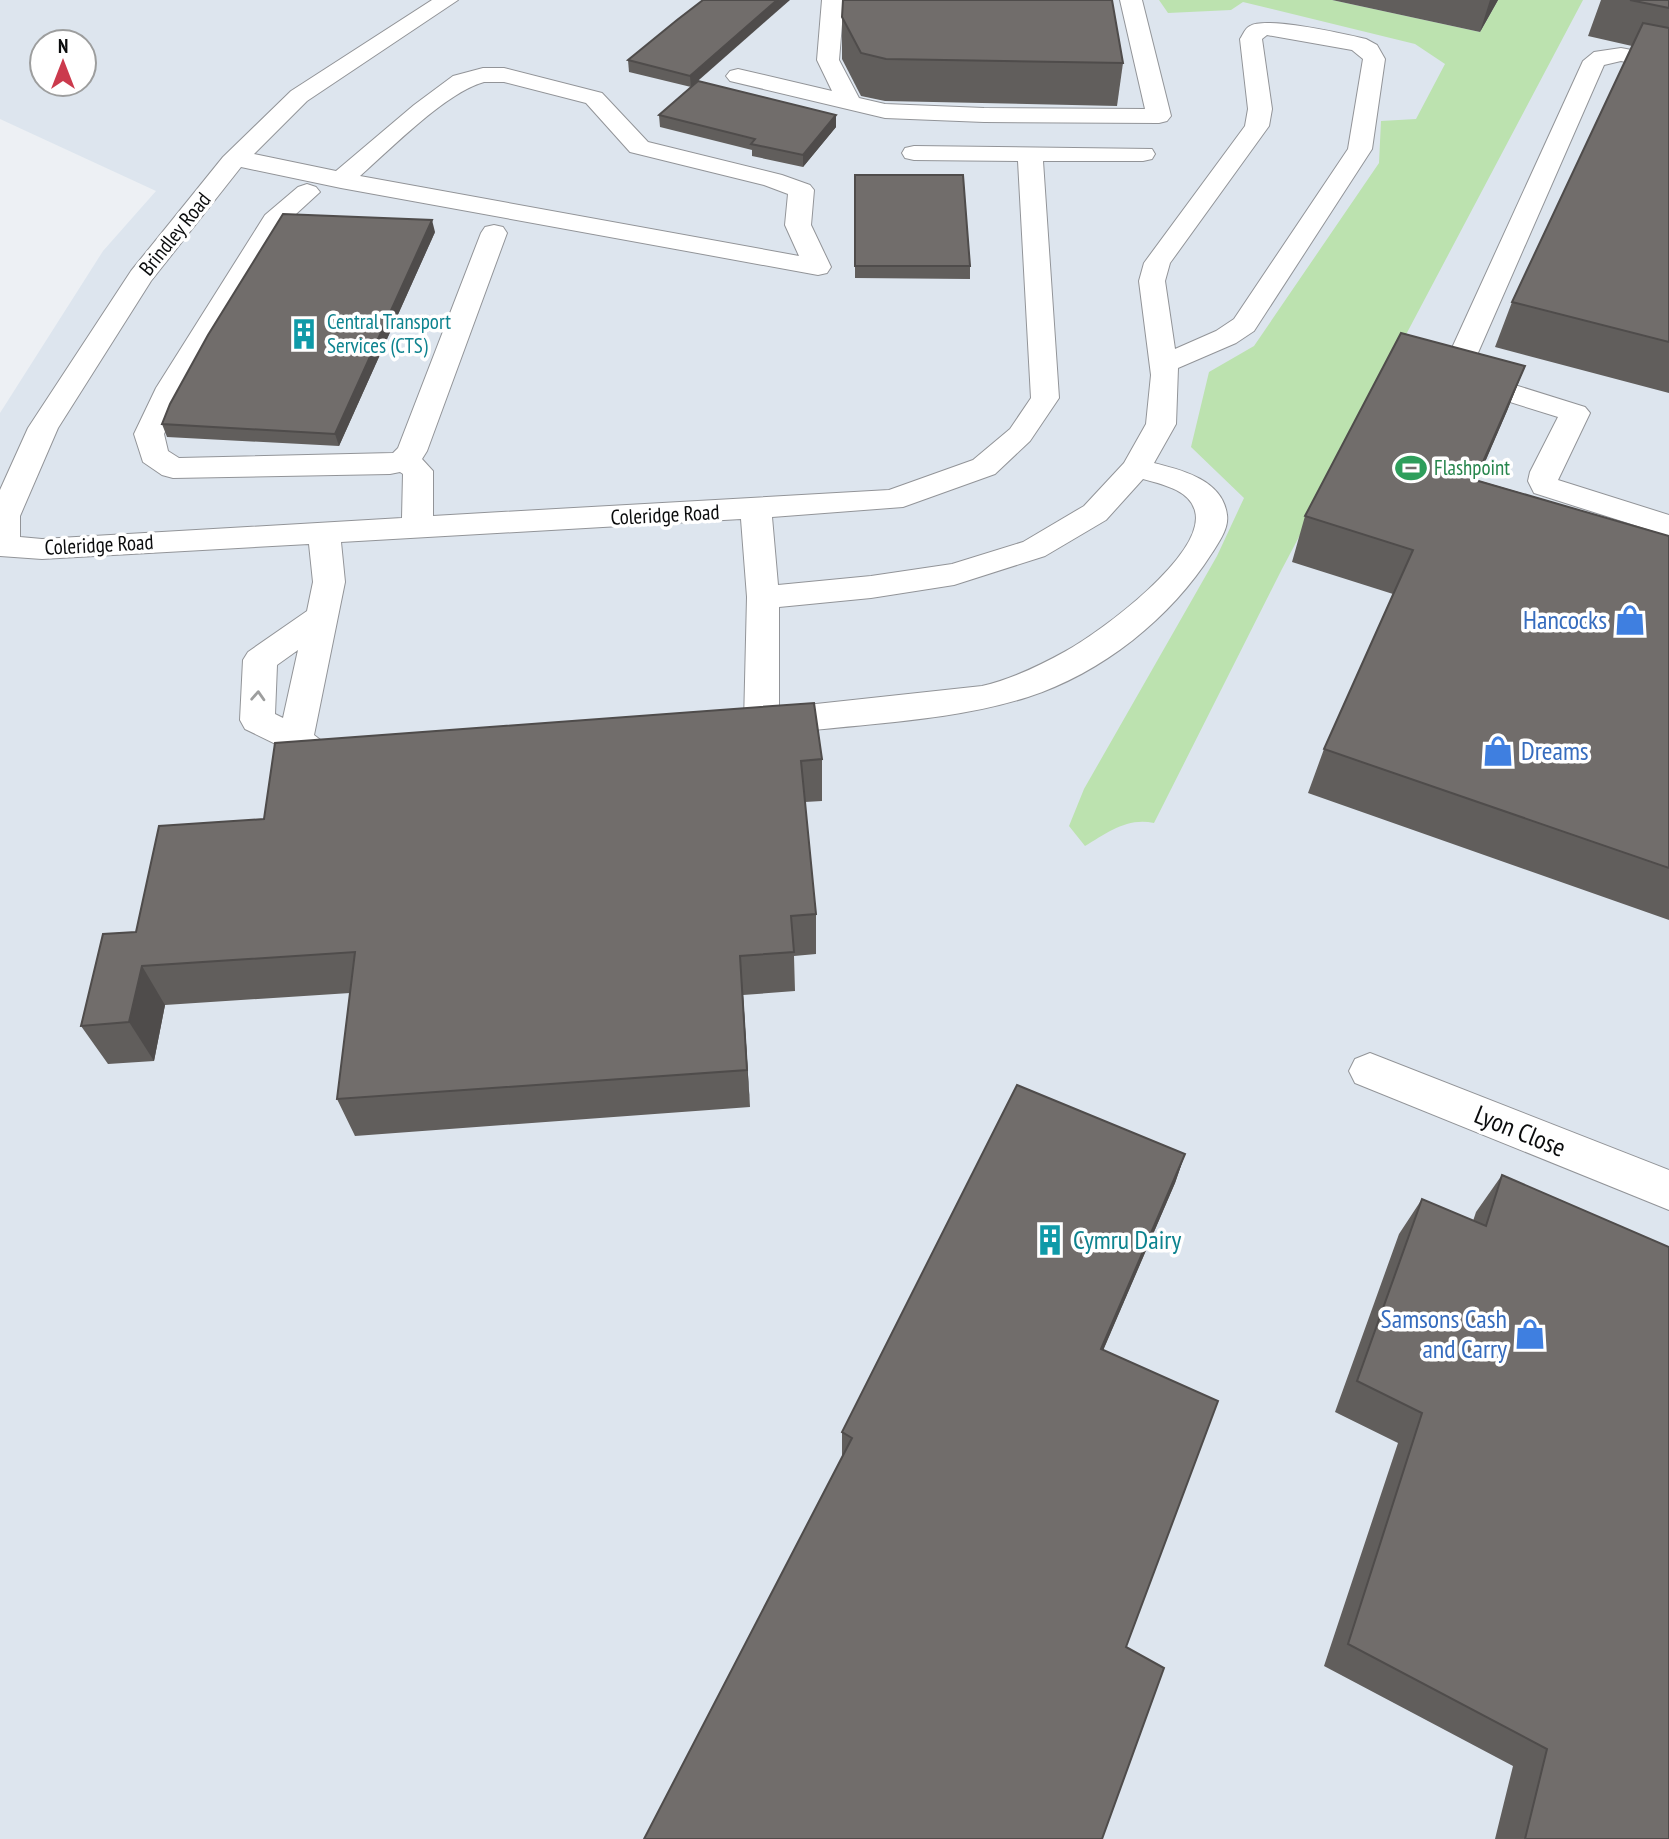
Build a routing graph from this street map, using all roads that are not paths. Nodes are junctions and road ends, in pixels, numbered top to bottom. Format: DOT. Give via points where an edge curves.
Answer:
graph roads {
  1 [pos="447,0"];
  2 [pos="833,0"];
  3 [pos="1131,0"];
  4 [pos="1669,64"];
  5 [pos="738,76"];
  6 [pos="850,103"];
  7 [pos="984,115"];
  8 [pos="1073,116"];
  9 [pos="914,153"];
  10 [pos="987,153"];
  11 [pos="1030,153"];
  12 [pos="1076,154"];
  13 [pos="1143,154"];
  14 [pos="236,158"];
  15 [pos="341,180"];
  16 [pos="307,192"];
  17 [pos="494,233"];
  18 [pos="1164,364"];
  19 [pos="404,460"];
  20 [pos="1136,468"];
  21 [pos="756,509"];
  22 [pos="1669,526"];
  23 [pos="417,528"];
  24 [pos="324,533"];
  25 [pos="4,547"];
  26 [pos="764,597"];
  27 [pos="322,616"];
  28 [pos="296,739"];
  29 [pos="381,754"];
  30 [pos="1370,1071"];
  31 [pos="1669,1190"];
  1 -- 14 [label="street, Brindley Road" via="299,96"];
  2 -- 6 [label="street" via="828,60"];
  3 -- 8 [label="street" via="1158,116"];
  4 -- 22 [label="street" via="1626,54 1603,55 1594,61 1455,372 1575,413 1545,472 1545,486"];
  5 -- 6 [label="street"];
  6 -- 7 [label="street" via="885,111"];
  7 -- 8 [label="street"];
  7 -- 10 [label="street"];
  8 -- 12 [label="street"];
  9 -- 10 [label="street"];
  10 -- 11 [label="street"];
  11 -- 12 [label="street"];
  11 -- 21 [label="street, Coleridge Road" via="1045,398 1020,435 984,467 892,500"];
  12 -- 13 [label="street"];
  14 -- 15 [label="street"];
  14 -- 25 [label="street, Brindley Road" via="140,277 43,428 4,516"];
  15 -- 15 [label="street" via="522,212 818,267 798,225 801,190 639,147 594,98 504,75 461,81"];
  16 -- 19 [label="street" via="274,220 170,388 149,434 154,455 173,468 357,467"];
  17 -- 19 [label="street" via="412,451"];
  18 -- 18 [label="street" via="1152,281 1157,263 1257,126 1260,108 1251,39 1256,31 1266,27 1369,50 1374,59 1360,149 1244,326"];
  18 -- 20 [label="street" via="1160,424"];
  19 -- 23 [label="street" via="418,471"];
  20 -- 26 [label="street" via="1095,513 1034,549 954,573"];
  20 -- 26 [label="street" via="1182,480 1202,495 1212,512 1210,529 1172,589 1129,626 1052,675 991,696 747,724"];
  21 -- 23 [label="street, Coleridge Road"];
  21 -- 26 [label="street"];
  23 -- 24 [label="street, Coleridge Road"];
  24 -- 25 [label="street, Coleridge Road" via="42,549"];
  24 -- 27 [label="street" via="329,582"];
  27 -- 28 [label="street"];
  28 -- 27 [label="street, one-way" via="257,720 260,660"];
  28 -- 29 [label="street" via="314,754 340,758"];
  30 -- 31 [label="street, Lyon Close"];
}
